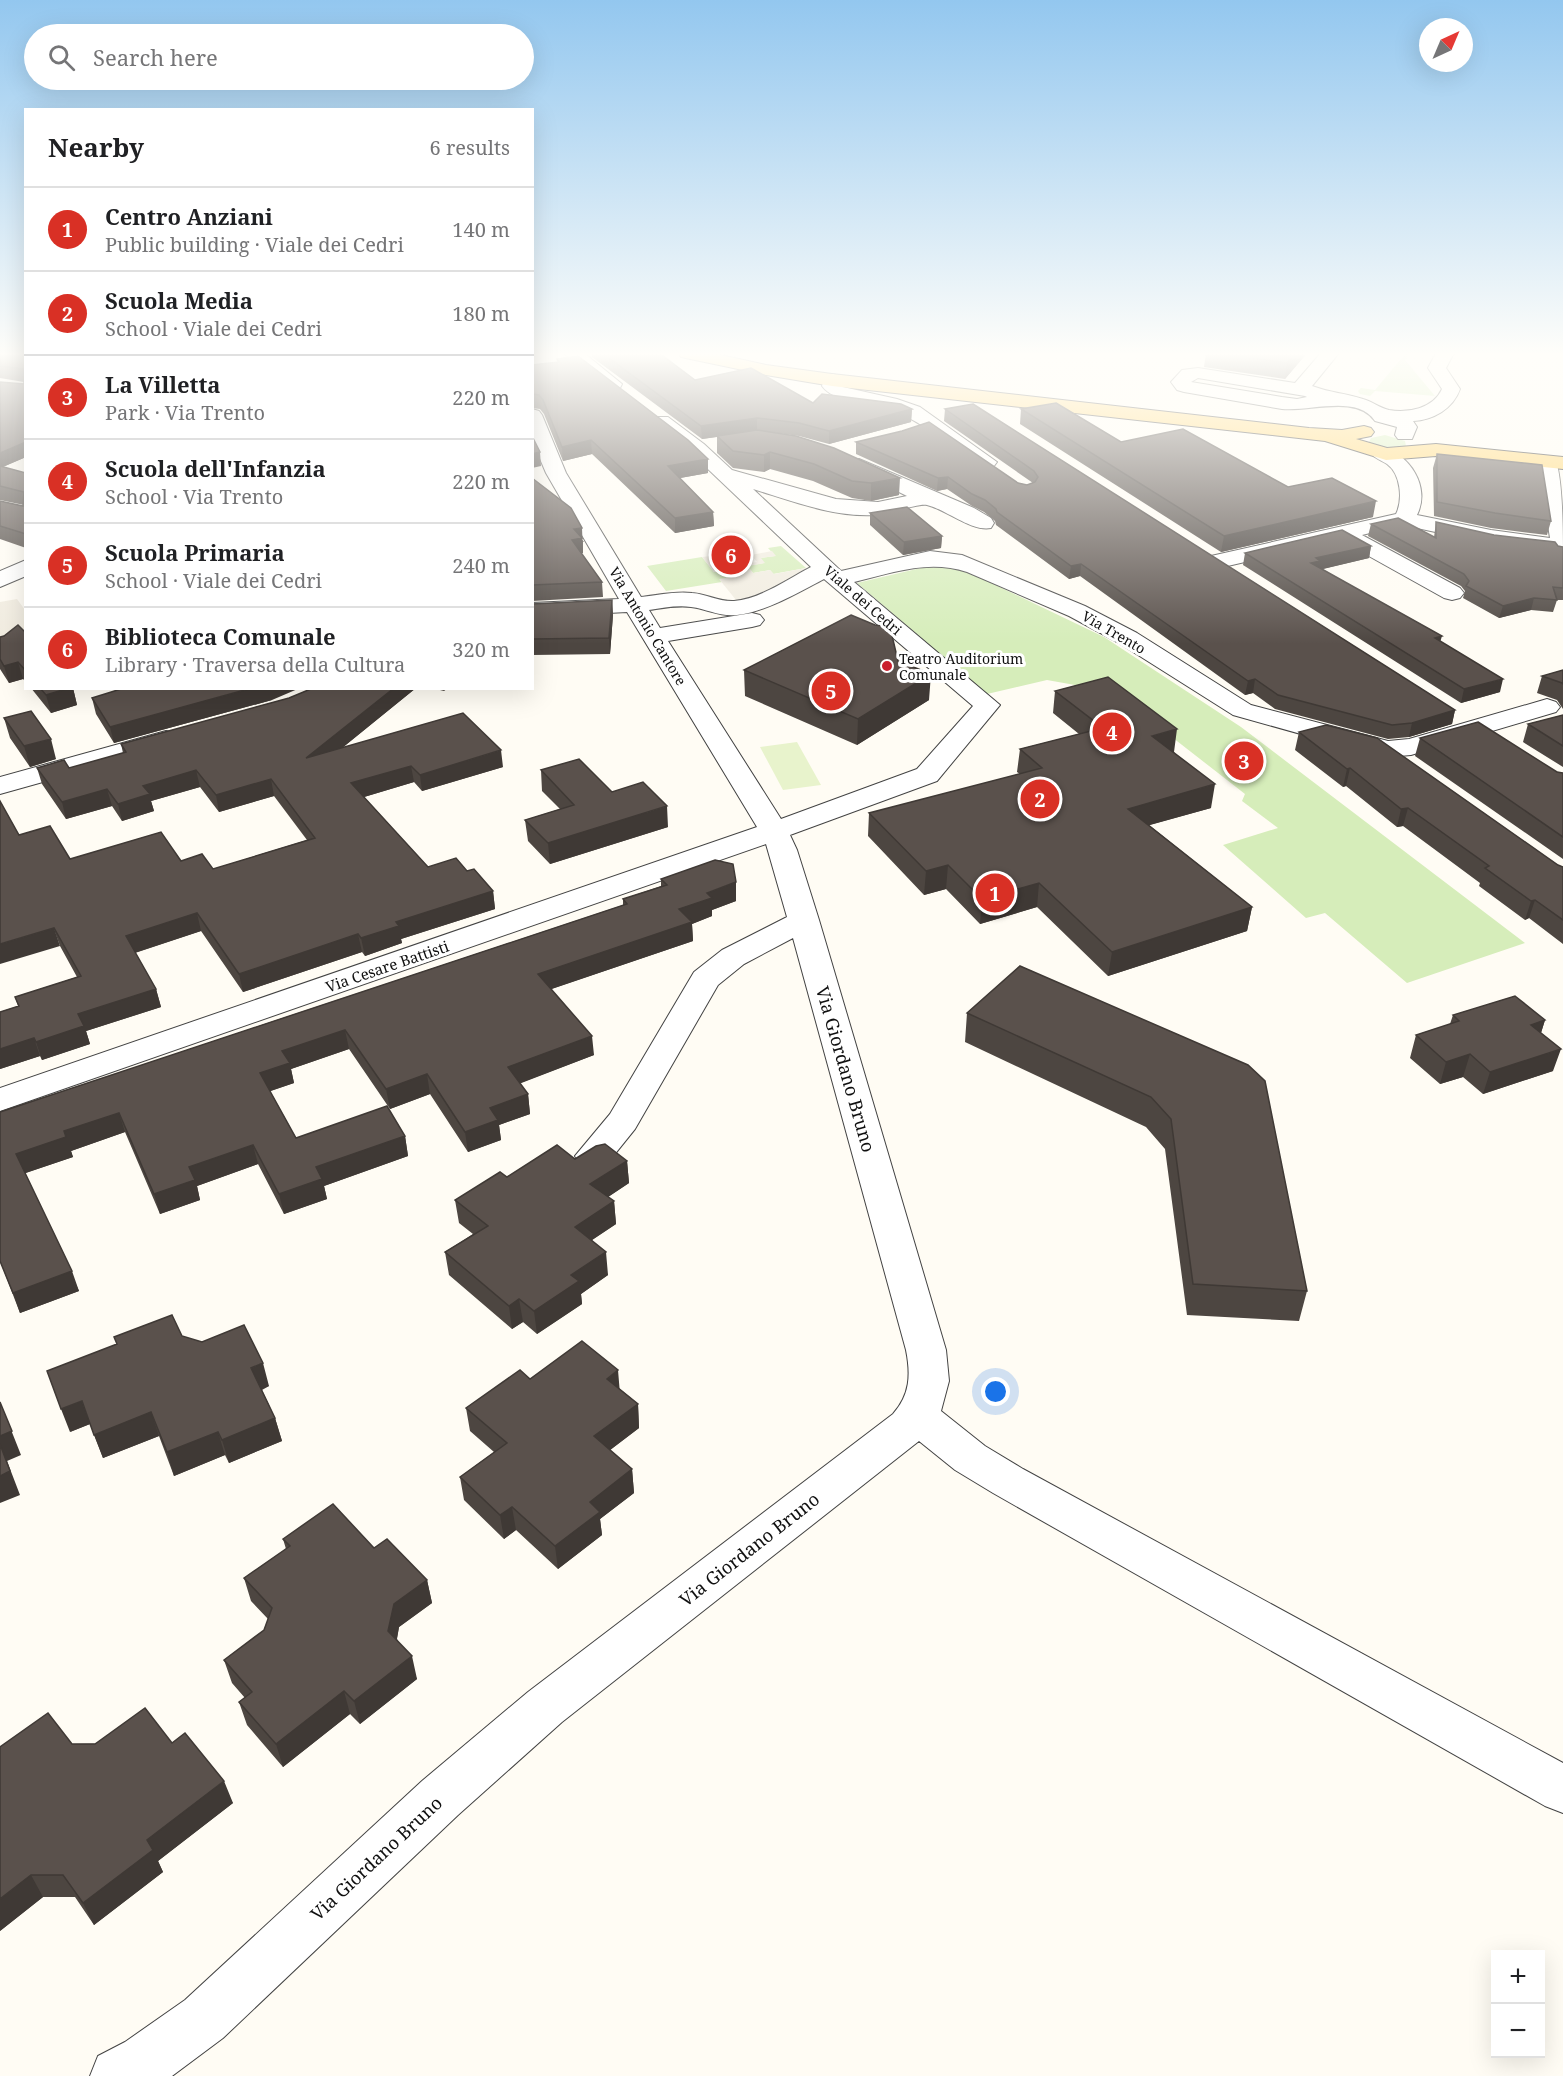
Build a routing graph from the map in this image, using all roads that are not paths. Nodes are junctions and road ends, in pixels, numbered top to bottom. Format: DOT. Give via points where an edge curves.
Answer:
graph roads {
  1 [pos="1403,449"];
  2 [pos="541,450"];
  3 [pos="700,450"];
  4 [pos="970,450"];
  5 [pos="1426,450"];
  6 [pos="841,456"];
  7 [pos="1556,462"];
  8 [pos="721,472"];
  9 [pos="1006,476"];
  10 [pos="926,497"];
  11 [pos="1402,519"];
  12 [pos="983,523"];
  13 [pos="1343,533"];
  14 [pos="1563,548"];
  15 [pos="24,568"];
  16 [pos="831,574"];
  17 [pos="0,580"];
  18 [pos="1249,580"];
  19 [pos="24,586"];
  20 [pos="1452,593"];
  21 [pos="634,605"];
  22 [pos="534,610"];
  23 [pos="653,636"];
  24 [pos="1547,707"];
  25 [pos="1450,708"];
  26 [pos="1480,727"];
  27 [pos="192,732"];
  28 [pos="1508,746"];
  29 [pos="1383,748"];
  30 [pos="1421,775"];
  31 [pos="0,786"];
  32 [pos="774,831"];
  33 [pos="804,920"];
  34 [pos="0,1100"];
  35 [pos="593,1156"];
  36 [pos="918,1416"];
  37 [pos="1563,1789"];
  38 [pos="118,2076"];
  1 -- 11 [label="street" via="1410,501"];
  2 -- 21 [label="street, Via Antonio Cantore" via="548,475"];
  3 -- 8 [label="street, Viale dei Cedri"];
  4 -- 9 [label="street"];
  5 -- 7 [label="main road"];
  6 -- 10 [label="street"];
  7 -- 14 [label="street"];
  8 -- 10 [label="street" via="855,508 882,508"];
  8 -- 16 [label="street, Viale dei Cedri"];
  10 -- 12 [label="street"];
  11 -- 13 [label="street"];
  11 -- 14 [label="street"];
  13 -- 18 [label="street" via="1209,555"];
  13 -- 20 [label="street"];
  15 -- 17 [label="street"];
  16 -- 21 [label="street" via="745,606 722,608 676,599"];
  16 -- 23 [label="street" via="829,589 778,613"];
  16 -- 29 [label="street, Via Trento" via="930,558 967,564 1106,626 1242,710"];
  16 -- 32 [label="street, Viale dei Cedri" via="987,705 927,775"];
  17 -- 19 [label="street"];
  21 -- 22 [label="street"];
  21 -- 23 [label="street, Via Antonio Cantore"];
  23 -- 32 [label="street, Via Antonio Cantore"];
  24 -- 26 [label="street, Via Trento"];
  25 -- 26 [label="street"];
  26 -- 28 [label="street"];
  26 -- 29 [label="street, Via Trento" via="1411,747"];
  27 -- 31 [label="street"];
  29 -- 30 [label="street, Via Trento"];
  32 -- 33 [label="street, Via Giordano Bruno"];
  32 -- 34 [label="street, Via Cesare Battisti"];
  33 -- 35 [label="street" via="733,957 705,979 624,1121"];
  33 -- 36 [label="street, Via Giordano Bruno" via="926,1350 930,1389"];
  36 -- 37 [label="street" via="1000,1477"];
  36 -- 38 [label="street, Via Giordano Bruno" via="545,1707 440,1798 204,2019 145,2062"];
}
